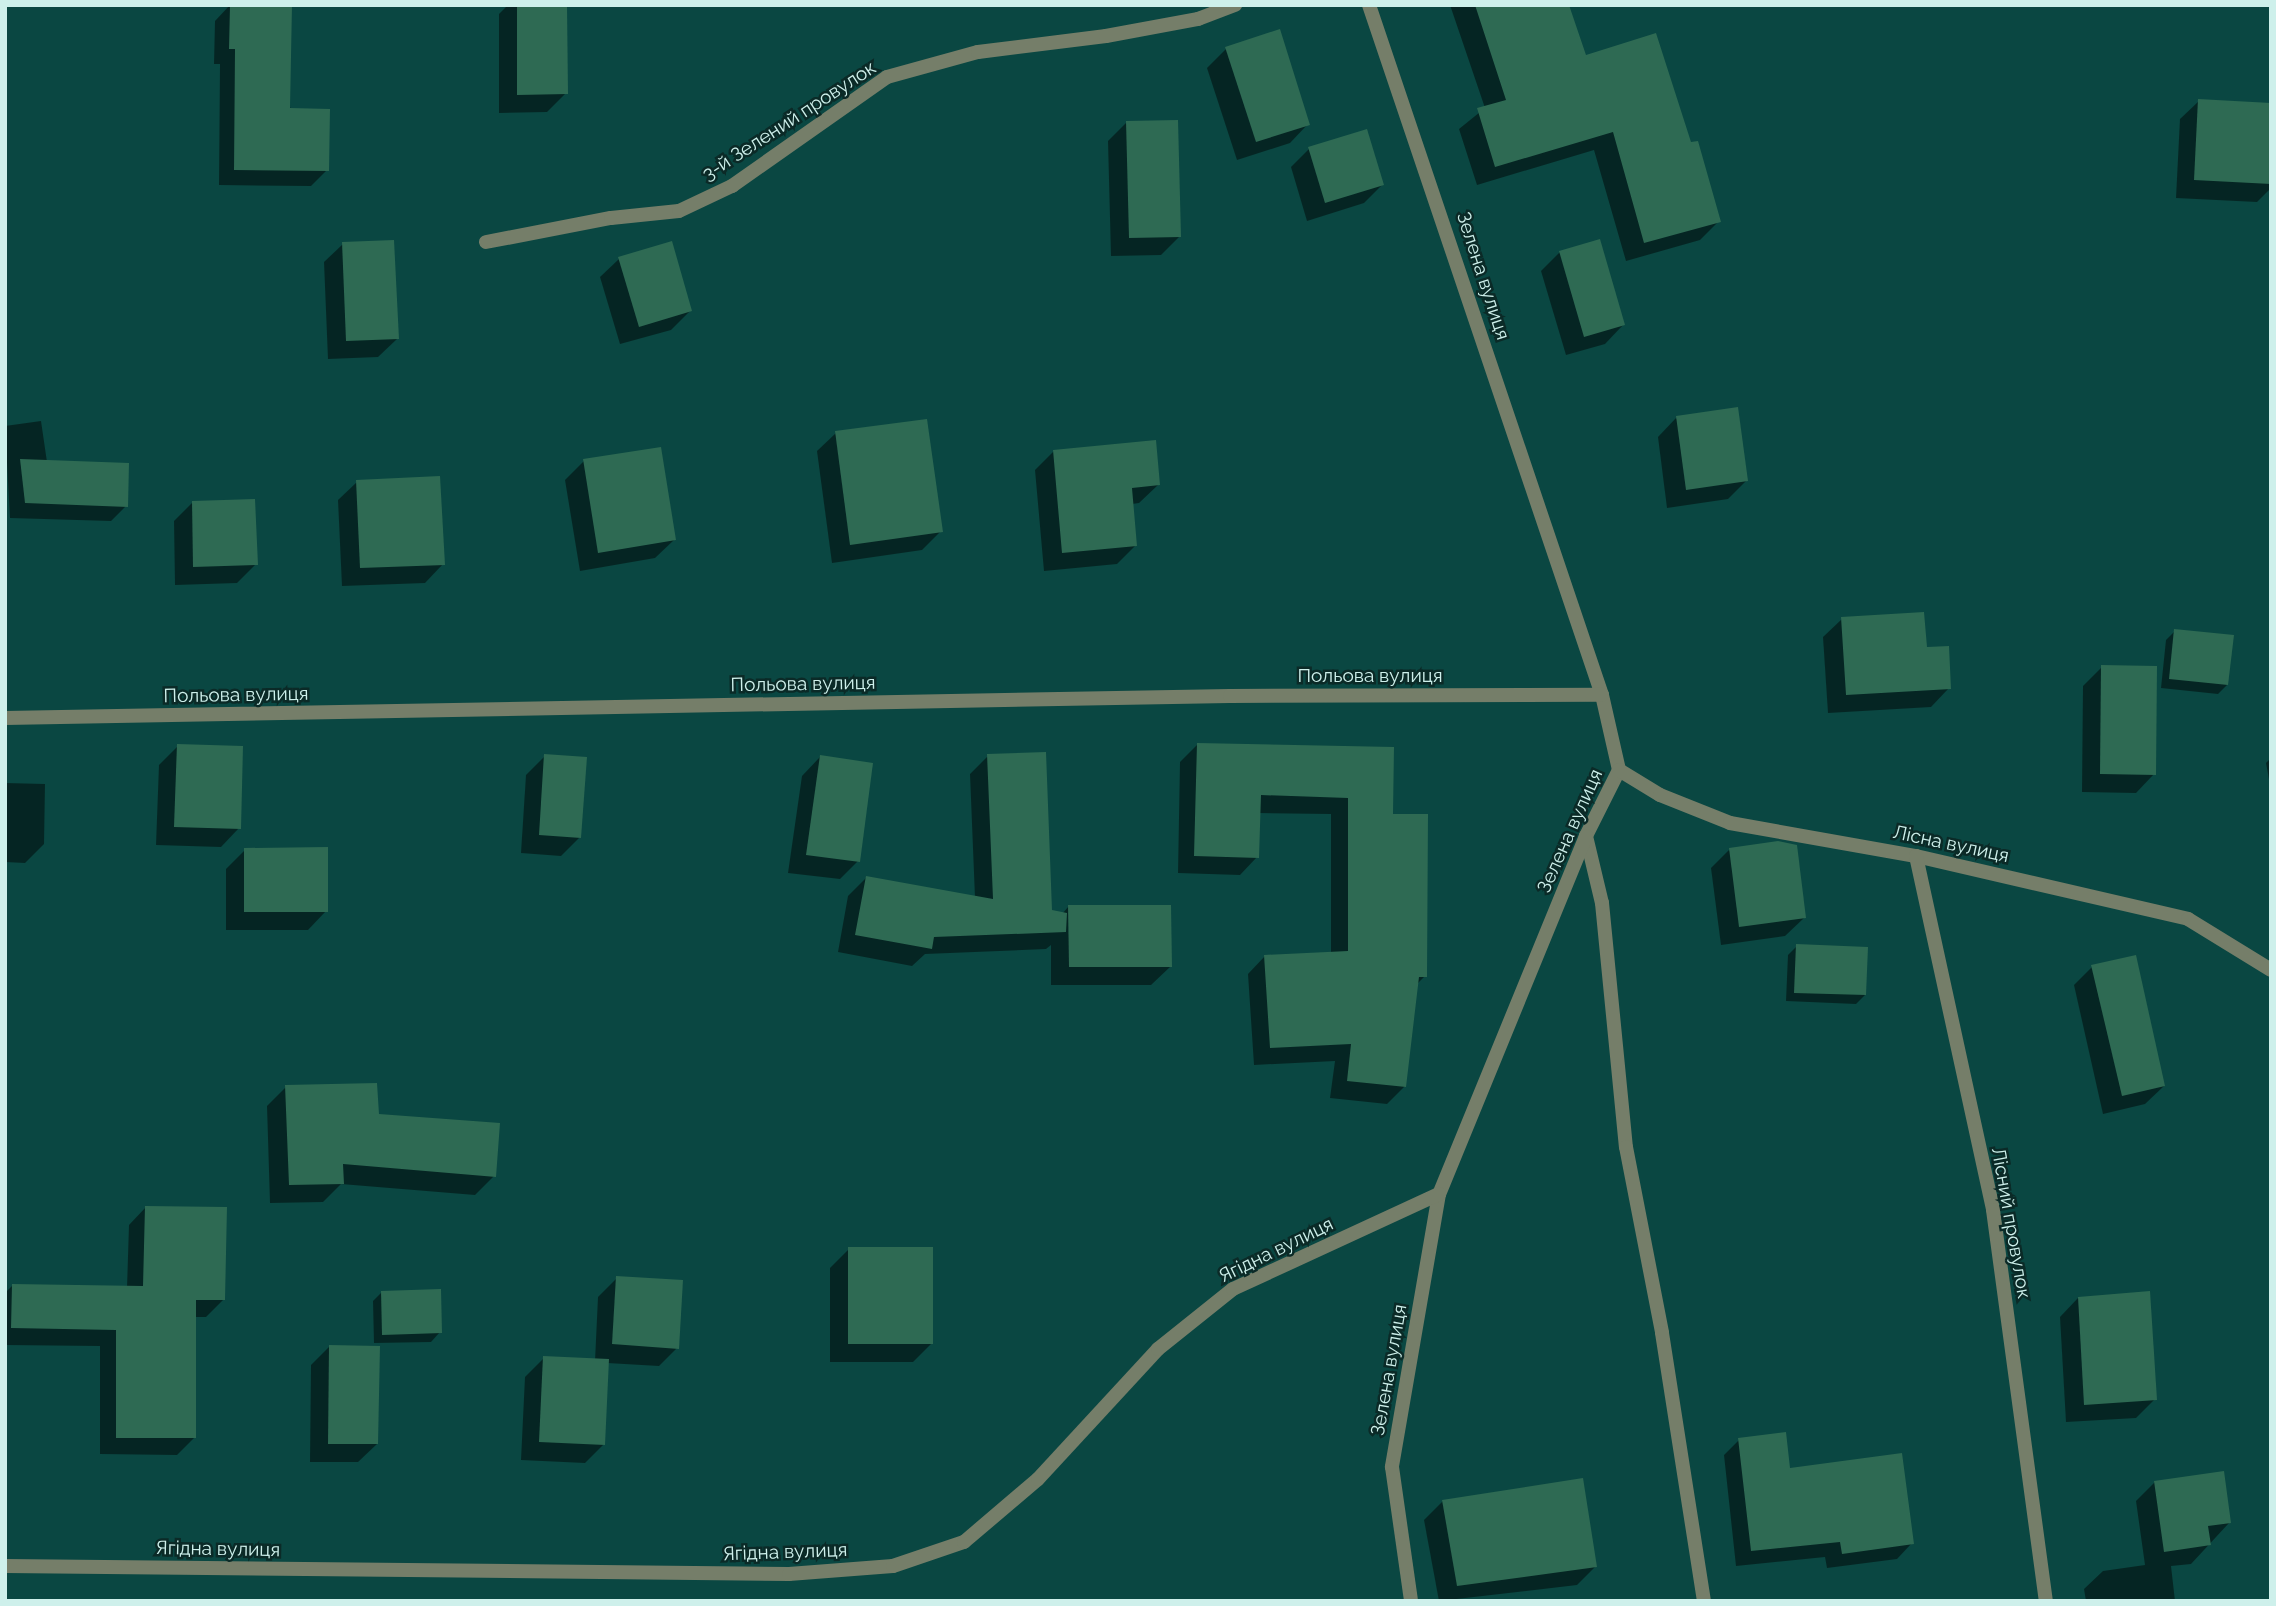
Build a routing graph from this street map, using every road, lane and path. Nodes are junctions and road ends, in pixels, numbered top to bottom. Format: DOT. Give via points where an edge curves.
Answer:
graph roads {
  1 [pos="1236,5"];
  2 [pos="1369,5"];
  3 [pos="486,242"];
  4 [pos="1602,695"];
  5 [pos="5,718"];
  6 [pos="1619,770"];
  7 [pos="1586,836"];
  8 [pos="1916,856"];
  9 [pos="2271,970"];
  10 [pos="1439,1194"];
  11 [pos="5,1566"];
  12 [pos="1411,1601"];
  13 [pos="1704,1601"];
  14 [pos="2046,1601"];
  1 -- 3 [label="street, 3-й Зелений провулок" via="1198,19 1106,36 978,52 887,77 732,186 679,211 611,218"];
  2 -- 4 [label="street, Зелена вулиця"];
  4 -- 5 [label="street, Польова вулиця" via="1230,696"];
  4 -- 6 [label="street, Зелена вулиця"];
  6 -- 7 [label="street, Зелена вулиця"];
  6 -- 8 [label="street, Лісна вулиця" via="1660,795 1730,824"];
  7 -- 10 [label="street, Зелена вулиця"];
  7 -- 13 [label="street" via="1602,903 1626,1147 1662,1333"];
  8 -- 9 [label="street, Лісна вулиця" via="2188,919"];
  8 -- 14 [label="street, Лісний провулок" via="1993,1210"];
  10 -- 11 [label="street, Ягідна вулиця" via="1233,1289 1158,1349 1038,1479 964,1542 893,1566 775,1574"];
  10 -- 12 [label="street, Зелена вулиця" via="1392,1467"];
}
